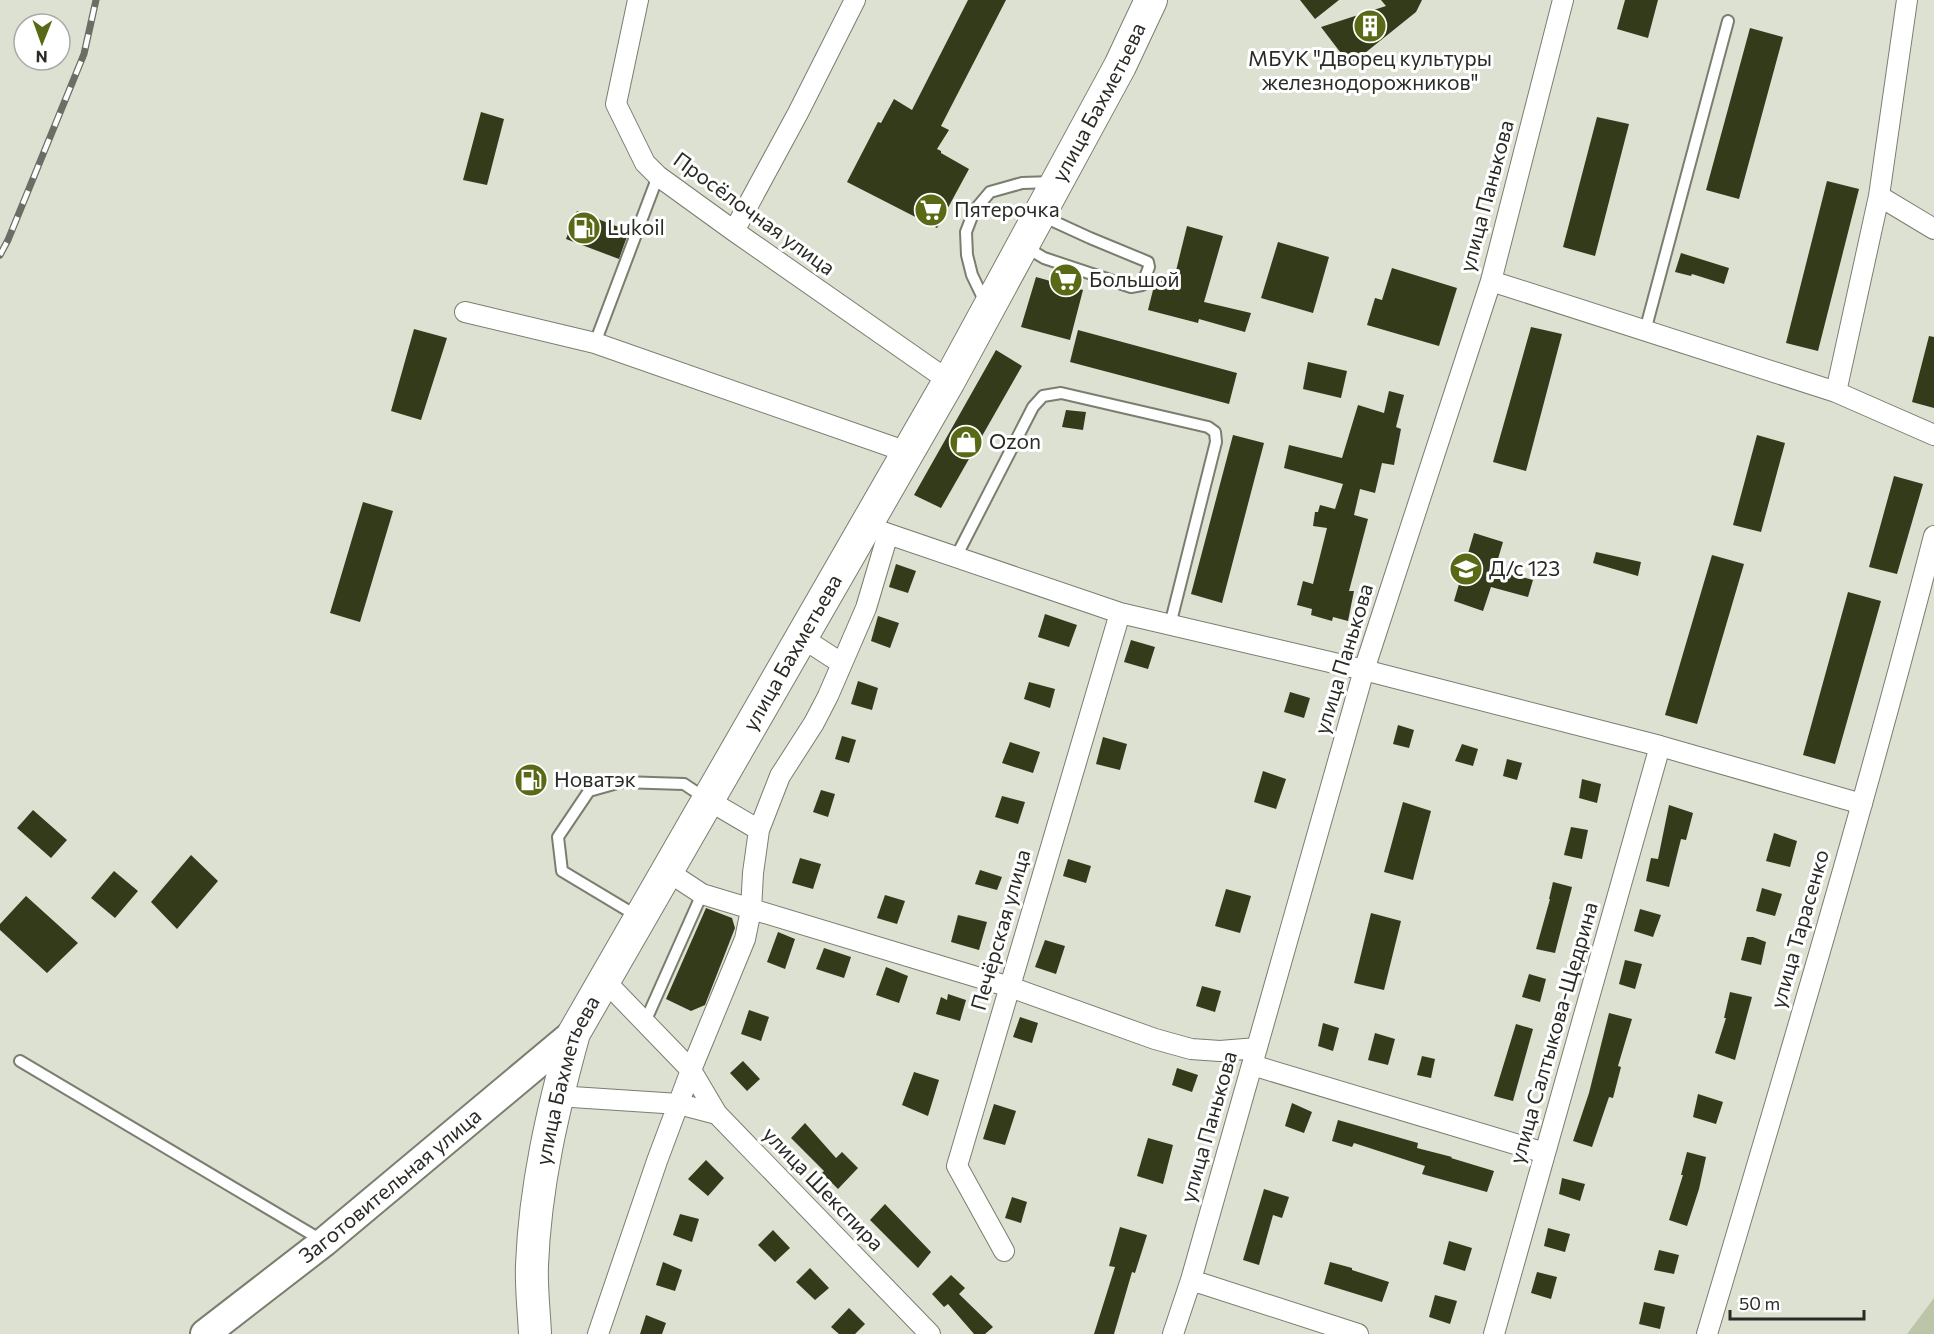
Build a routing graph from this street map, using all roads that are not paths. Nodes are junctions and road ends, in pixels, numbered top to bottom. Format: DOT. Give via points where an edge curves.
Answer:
graph roads {
  1 [pos="638,0"];
  2 [pos="855,0"];
  3 [pos="1151,0"];
  4 [pos="1563,0"];
  5 [pos="1907,0"];
  6 [pos="1728,21"];
  7 [pos="658,176"];
  8 [pos="1057,182"];
  9 [pos="1879,196"];
  10 [pos="1039,214"];
  11 [pos="1934,229"];
  12 [pos="734,231"];
  13 [pos="1023,245"];
  14 [pos="1491,281"];
  15 [pos="988,309"];
  16 [pos="465,312"];
  17 [pos="1645,331"];
  18 [pos="595,343"];
  19 [pos="949,381"];
  20 [pos="1836,392"];
  21 [pos="1934,435"];
  22 [pos="907,452"];
  23 [pos="876,530"];
  24 [pos="1934,536"];
  25 [pos="957,557"];
  26 [pos="1119,613"];
  27 [pos="1170,625"];
  28 [pos="801,637"];
  29 [pos="841,663"];
  30 [pos="1364,670"];
  31 [pos="1660,746"];
  32 [pos="708,800"];
  33 [pos="1862,804"];
  34 [pos="759,830"];
  35 [pos="667,871"];
  36 [pos="702,894"];
  37 [pos="751,910"];
  38 [pos="640,918"];
  39 [pos="604,980"];
  40 [pos="1010,987"];
  41 [pos="645,1022"];
  42 [pos="573,1033"];
  43 [pos="1254,1057"];
  44 [pos="20,1061"];
  45 [pos="691,1070"];
  46 [pos="557,1096"];
  47 [pos="679,1104"];
  48 [pos="717,1114"];
  49 [pos="1545,1154"];
  50 [pos="324,1242"];
  51 [pos="1004,1251"];
  52 [pos="1191,1280"];
  53 [pos="1323,1328"];
  54 [pos="1712,1328"];
  55 [pos="204,1334"];
  56 [pos="535,1334"];
  57 [pos="598,1334"];
  58 [pos="930,1334"];
  59 [pos="1173,1334"];
  60 [pos="1358,1334"];
  61 [pos="1494,1334"];
  1 -- 7 [label="street, Просёлочная улица" via="616,104 645,163"];
  2 -- 12 [label="street"];
  3 -- 8 [label="main road, улица Бахметьева"];
  4 -- 14 [label="street, улица Панькова"];
  5 -- 9 [label="street"];
  6 -- 17 [label="lane"];
  7 -- 12 [label="street, Просёлочная улица"];
  7 -- 18 [label="lane"];
  8 -- 10 [label="main road, улица Бахметьева"];
  8 -- 15 [label="lane" via="1022,183 990,192 974,211 966,232 967,255"];
  9 -- 11 [label="street"];
  9 -- 20 [label="street"];
  10 -- 13 [label="main road, улица Бахметьева"];
  10 -- 13 [label="lane" via="1148,262 1142,285 1131,287 1044,258"];
  12 -- 19 [label="street, Просёлочная улица"];
  13 -- 15 [label="main road, улица Бахметьева"];
  14 -- 17 [label="street"];
  14 -- 30 [label="street, улица Панькова"];
  15 -- 19 [label="main road, улица Бахметьева"];
  16 -- 18 [label="street"];
  17 -- 20 [label="street"];
  18 -- 22 [label="street"];
  19 -- 22 [label="main road, улица Бахметьева"];
  20 -- 21 [label="street"];
  22 -- 23 [label="main road, улица Бахметьева"];
  23 -- 25 [label="street"];
  23 -- 28 [label="main road, улица Бахметьева"];
  23 -- 29 [label="street" via="866,608"];
  24 -- 33 [label="street, улица Тарасенко"];
  25 -- 26 [label="street"];
  25 -- 27 [label="lane" via="1033,407 1043,396 1060,393 1208,427 1215,432 1216,442"];
  26 -- 27 [label="street"];
  26 -- 40 [label="street, Печёрская улица"];
  27 -- 30 [label="street"];
  28 -- 29 [label="street"];
  28 -- 32 [label="main road, улица Бахметьева"];
  29 -- 34 [label="street" via="814,723 780,776"];
  30 -- 31 [label="street"];
  30 -- 43 [label="street, улица Панькова"];
  31 -- 33 [label="street"];
  31 -- 49 [label="street, улица Салтыкова-Щедрина"];
  32 -- 34 [label="street"];
  32 -- 35 [label="main road, улица Бахметьева"];
  32 -- 38 [label="lane" via="684,784 621,782 589,791 558,837 562,871"];
  33 -- 54 [label="street, улица Тарасенко"];
  34 -- 37 [label="street"];
  35 -- 36 [label="street"];
  35 -- 38 [label="main road, улица Бахметьева"];
  36 -- 37 [label="street"];
  36 -- 41 [label="lane"];
  37 -- 40 [label="street"];
  37 -- 45 [label="street" via="745,939"];
  38 -- 39 [label="main road, улица Бахметьева"];
  39 -- 41 [label="street, улица Шекспира"];
  39 -- 42 [label="main road, улица Бахметьева"];
  40 -- 43 [label="street" via="1155,1039 1191,1049"];
  40 -- 51 [label="street, Печёрская улица" via="957,1166"];
  41 -- 45 [label="street, улица Шекспира"];
  42 -- 46 [label="main road, улица Бахметьева"];
  42 -- 50 [label="main road, Заготовительная улица"];
  43 -- 49 [label="street"];
  43 -- 52 [label="street, улица Панькова"];
  44 -- 50 [label="lane"];
  45 -- 47 [label="street"];
  45 -- 48 [label="street, улица Шекспира"];
  46 -- 47 [label="street"];
  46 -- 56 [label="main road, улица Бахметьева" via="538,1189 532,1266"];
  47 -- 48 [label="street"];
  47 -- 57 [label="street"];
  48 -- 58 [label="street, улица Шекспира"];
  49 -- 61 [label="street, улица Салтыкова-Щедрина"];
  50 -- 55 [label="main road, Заготовительная улица"];
  52 -- 53 [label="street"];
  52 -- 59 [label="street, улица Панькова"];
  53 -- 60 [label="street"];
}
